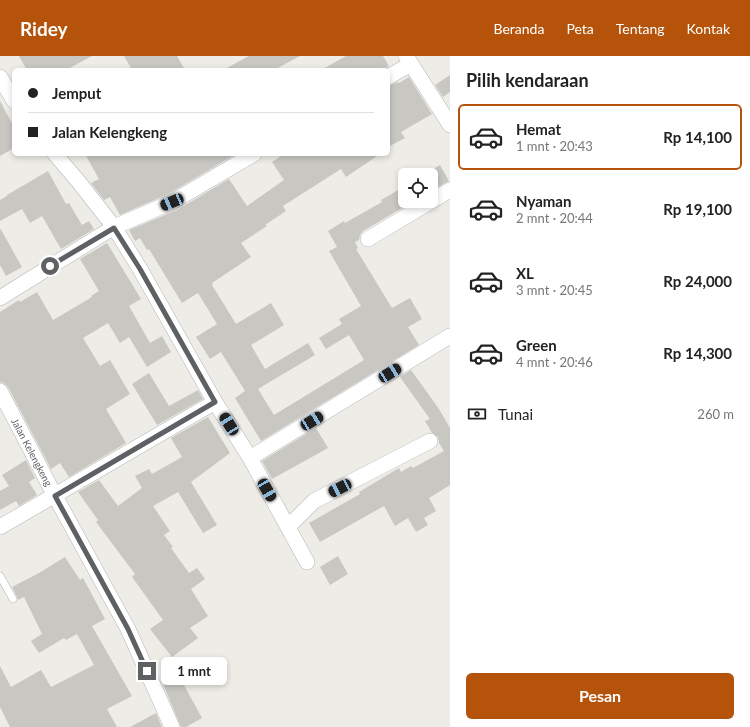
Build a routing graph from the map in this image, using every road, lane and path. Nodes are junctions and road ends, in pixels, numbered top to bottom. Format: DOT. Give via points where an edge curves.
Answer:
graph roads {
  1 [pos="408,60"];
  2 [pos="390,74"];
  3 [pos="0,77"];
  4 [pos="12,98"];
  5 [pos="448,115"];
  6 [pos="57,156"];
  7 [pos="251,156"];
  8 [pos="450,190"];
  9 [pos="114,228"];
  10 [pos="368,239"];
  11 [pos="0,298"];
  12 [pos="450,336"];
  13 [pos="0,391"];
  14 [pos="215,402"];
  15 [pos="430,441"];
  16 [pos="250,458"];
  17 [pos="55,496"];
  18 [pos="0,526"];
  19 [pos="288,527"];
  20 [pos="307,562"];
  21 [pos="0,576"];
  22 [pos="13,600"];
  23 [pos="172,727"];
  1 -- 2 [label="street"];
  1 -- 5 [label="street"];
  3 -- 4 [label="street"];
  6 -- 9 [label="street"];
  7 -- 9 [label="street" via="172,202"];
  8 -- 10 [label="street"];
  9 -- 11 [label="street"];
  9 -- 14 [label="street"];
  12 -- 16 [label="street"];
  13 -- 17 [label="street, Jalan Kelengkeng"];
  14 -- 16 [label="street"];
  14 -- 17 [label="street"];
  15 -- 19 [label="street" via="314,501"];
  16 -- 19 [label="street"];
  17 -- 18 [label="street"];
  17 -- 23 [label="street, Jalan Kelengkeng" via="128,629"];
  19 -- 20 [label="street"];
  21 -- 22 [label="lane"];
}
